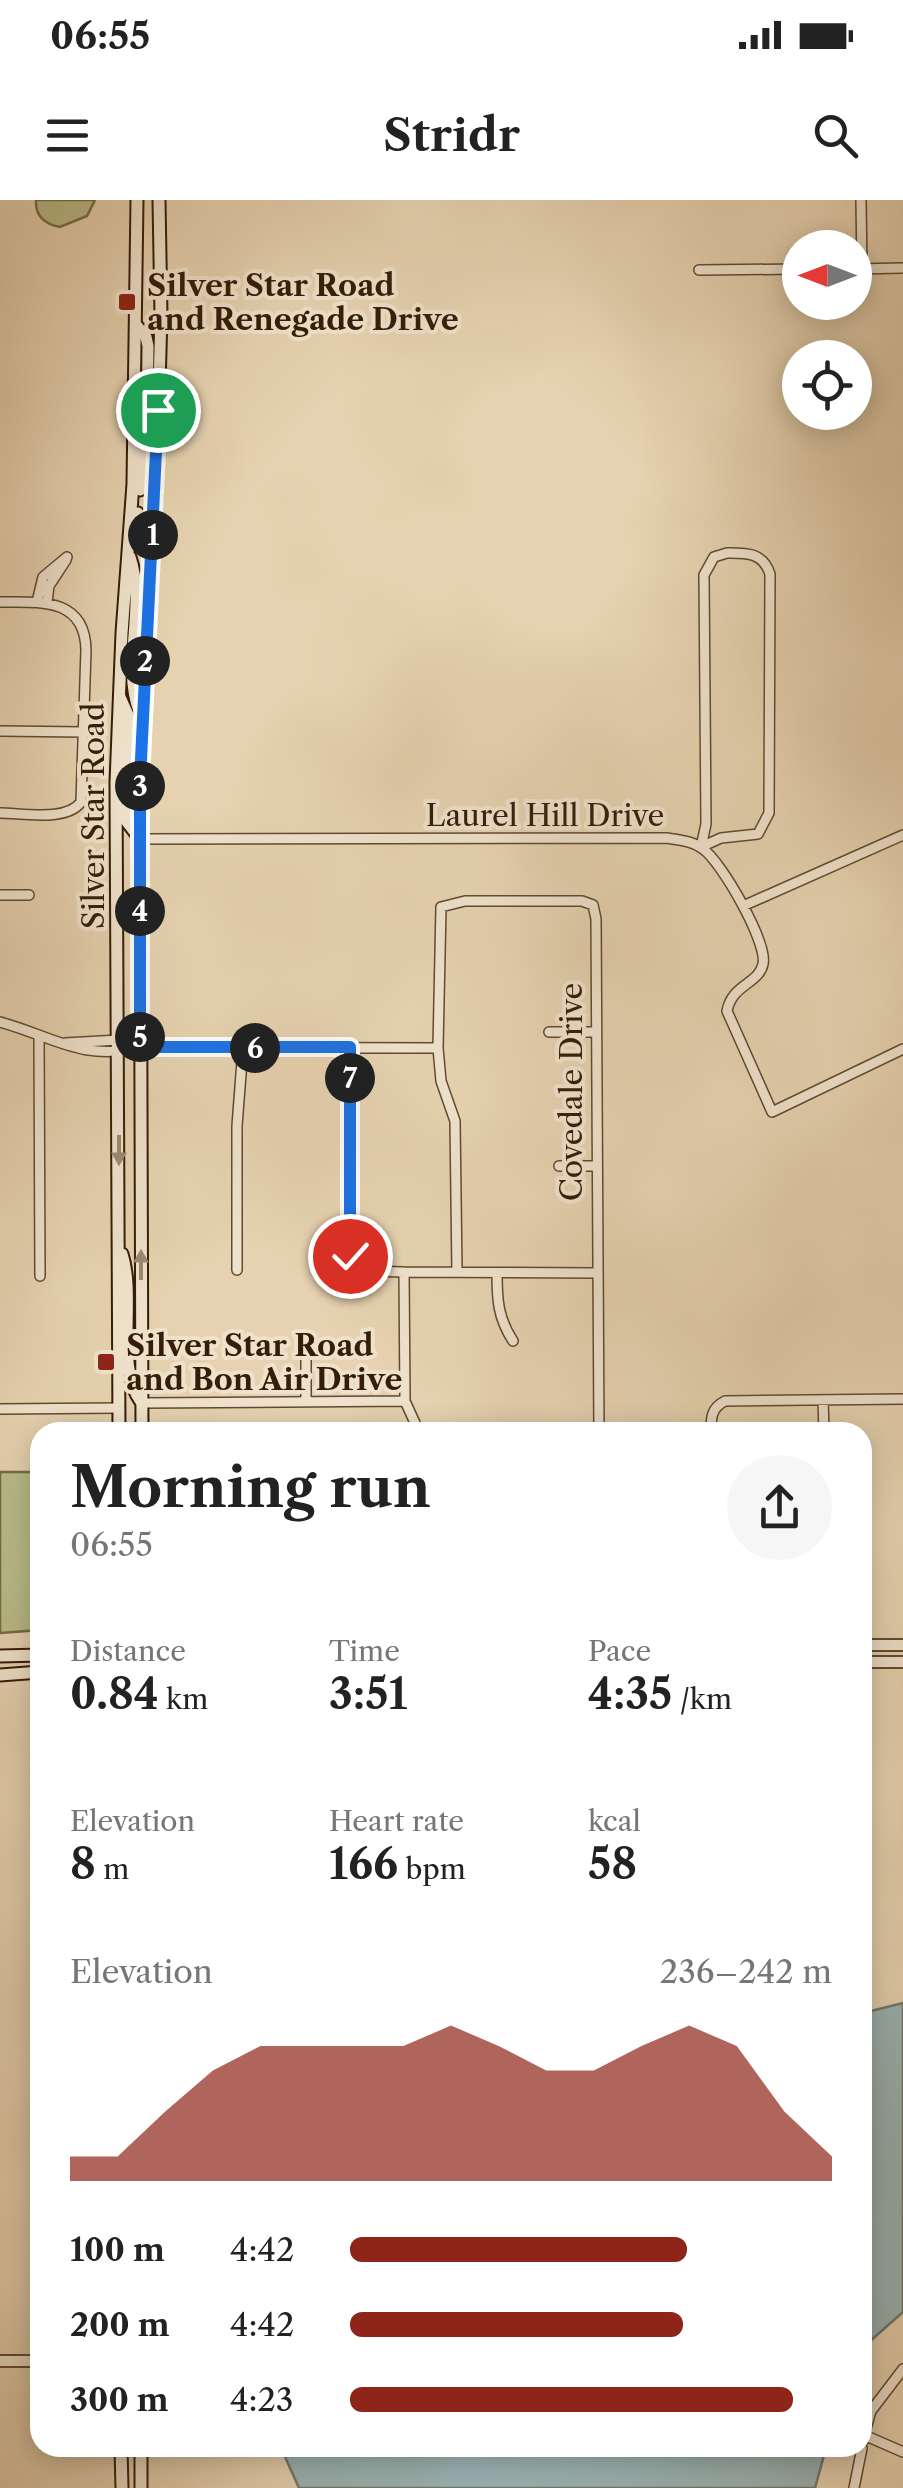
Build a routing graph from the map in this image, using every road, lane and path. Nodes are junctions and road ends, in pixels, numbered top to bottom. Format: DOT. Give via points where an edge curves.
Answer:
graph roads {
  1 [pos="137,200"];
  2 [pos="160,200"];
  3 [pos="861,200"];
  4 [pos="860,230"];
  5 [pos="872,268"];
  6 [pos="903,268"];
  7 [pos="782,269"];
  8 [pos="699,270"];
  9 [pos="137,326"];
  10 [pos="135,426"];
  11 [pos="157,458"];
  12 [pos="128,552"];
  13 [pos="152,552"];
  14 [pos="0,602"];
  15 [pos="118,693"];
  16 [pos="142,720"];
  17 [pos="0,731"];
  18 [pos="84,732"];
  19 [pos="0,814"];
  20 [pos="903,835"];
  21 [pos="140,839"];
  22 [pos="701,847"];
  23 [pos="0,895"];
  24 [pos="29,895"];
  25 [pos="743,906"];
  26 [pos="0,1022"];
  27 [pos="549,1032"];
  28 [pos="596,1032"];
  29 [pos="39,1038"];
  30 [pos="119,1046"];
  31 [pos="140,1047"];
  32 [pos="350,1047"];
  33 [pos="242,1048"];
  34 [pos="438,1048"];
  35 [pos="903,1049"];
  36 [pos="559,1166"];
  37 [pos="596,1166"];
  38 [pos="119,1245"];
  39 [pos="237,1270"];
  40 [pos="404,1272"];
  41 [pos="457,1272"];
  42 [pos="497,1273"];
  43 [pos="597,1273"];
  44 [pos="40,1276"];
  45 [pos="513,1341"];
  46 [pos="306,1348"];
  47 [pos="903,1399"];
  48 [pos="823,1400"];
  49 [pos="405,1401"];
  50 [pos="306,1402"];
  51 [pos="142,1403"];
  52 [pos="0,1408"];
  53 [pos="119,1408"];
  54 [pos="120,1422"];
  55 [pos="142,1422"];
  56 [pos="415,1422"];
  57 [pos="598,1422"];
  58 [pos="711,1422"];
  59 [pos="824,1422"];
  60 [pos="872,1645"];
  61 [pos="903,1645"];
  62 [pos="0,1656"];
  63 [pos="30,1656"];
  64 [pos="872,1662"];
  65 [pos="903,1662"];
  66 [pos="30,1673"];
  67 [pos="0,1675"];
  68 [pos="0,2361"];
  69 [pos="30,2361"];
  70 [pos="903,2370"];
  71 [pos="872,2410"];
  72 [pos="872,2444"];
  73 [pos="903,2452"];
  74 [pos="122,2457"];
  75 [pos="141,2457"];
  76 [pos="860,2457"];
  77 [pos="122,2488"];
  78 [pos="141,2488"];
  79 [pos="854,2488"];
  1 -- 9 [label="main road, Silver Star Road"];
  2 -- 11 [label="main road, Silver Star Road"];
  3 -- 4 [label="street"];
  5 -- 6 [label="street"];
  7 -- 8 [label="street"];
  9 -- 10 [label="main road, Silver Star Road"];
  9 -- 11 [label="main road" via="148,346 147,429"];
  10 -- 12 [label="main road, Silver Star Road"];
  10 -- 13 [label="main road" via="143,455 138,530"];
  11 -- 13 [label="main road, Silver Star Road"];
  12 -- 15 [label="main road, Silver Star Road"];
  12 -- 16 [label="main road" via="137,579 132,691"];
  13 -- 16 [label="main road, Silver Star Road"];
  14 -- 18 [label="street" via="42,602 80,622 86,634"];
  15 -- 21 [label="main road" via="128,715 127,822"];
  15 -- 30 [label="main road, Silver Star Road"];
  16 -- 21 [label="main road, Silver Star Road"];
  17 -- 18 [label="street"];
  18 -- 19 [label="street" via="76,810"];
  20 -- 25 [label="street"];
  21 -- 22 [label="street, Laurel Hill Drive" via="666,838"];
  21 -- 31 [label="main road, Silver Star Road"];
  22 -- 22 [label="street" via="758,834 769,813 770,574 750,554 714,557 704,575"];
  22 -- 25 [label="street, Laurel Hill Drive"];
  23 -- 24 [label="street"];
  25 -- 35 [label="street, Laurel Hill Drive" via="764,966 738,988 727,1011 772,1112"];
  26 -- 29 [label="street"];
  27 -- 28 [label="street"];
  28 -- 34 [label="street, Covedale Drive" via="593,904 466,902 442,907"];
  28 -- 37 [label="street, Covedale Drive"];
  29 -- 30 [label="street"];
  29 -- 44 [label="street"];
  30 -- 31 [label="street"];
  30 -- 38 [label="main road, Silver Star Road, one-way"];
  31 -- 33 [label="street"];
  51 -- 31 [label="main road, Silver Star Road, one-way"];
  32 -- 33 [label="street"];
  32 -- 34 [label="street"];
  32 -- 40 [label="street" via="350,1256 369,1271"];
  33 -- 39 [label="street"];
  34 -- 41 [label="street" via="455,1121"];
  36 -- 37 [label="street"];
  37 -- 43 [label="street, Covedale Drive"];
  38 -- 51 [label="main road" via="128,1272 132,1390"];
  38 -- 53 [label="main road, Silver Star Road"];
  40 -- 41 [label="street"];
  40 -- 49 [label="street"];
  41 -- 42 [label="street"];
  42 -- 43 [label="street"];
  42 -- 45 [label="street" via="498,1310"];
  43 -- 57 [label="street, Covedale Drive"];
  46 -- 50 [label="street"];
  47 -- 48 [label="street"];
  48 -- 58 [label="street" via="725,1401 716,1405"];
  48 -- 59 [label="street"];
  49 -- 50 [label="street"];
  49 -- 56 [label="street"];
  50 -- 51 [label="street"];
  51 -- 55 [label="main road, Silver Star Road"];
  52 -- 53 [label="street"];
  53 -- 54 [label="main road, Silver Star Road"];
  60 -- 61 [label="street"];
  62 -- 63 [label="main road"];
  64 -- 65 [label="street"];
  66 -- 67 [label="main road"];
  68 -- 69 [label="street"];
  70 -- 71 [label="street"];
  72 -- 73 [label="street"];
  74 -- 77 [label="main road"];
  75 -- 78 [label="main road"];
  76 -- 79 [label="street"];
}
